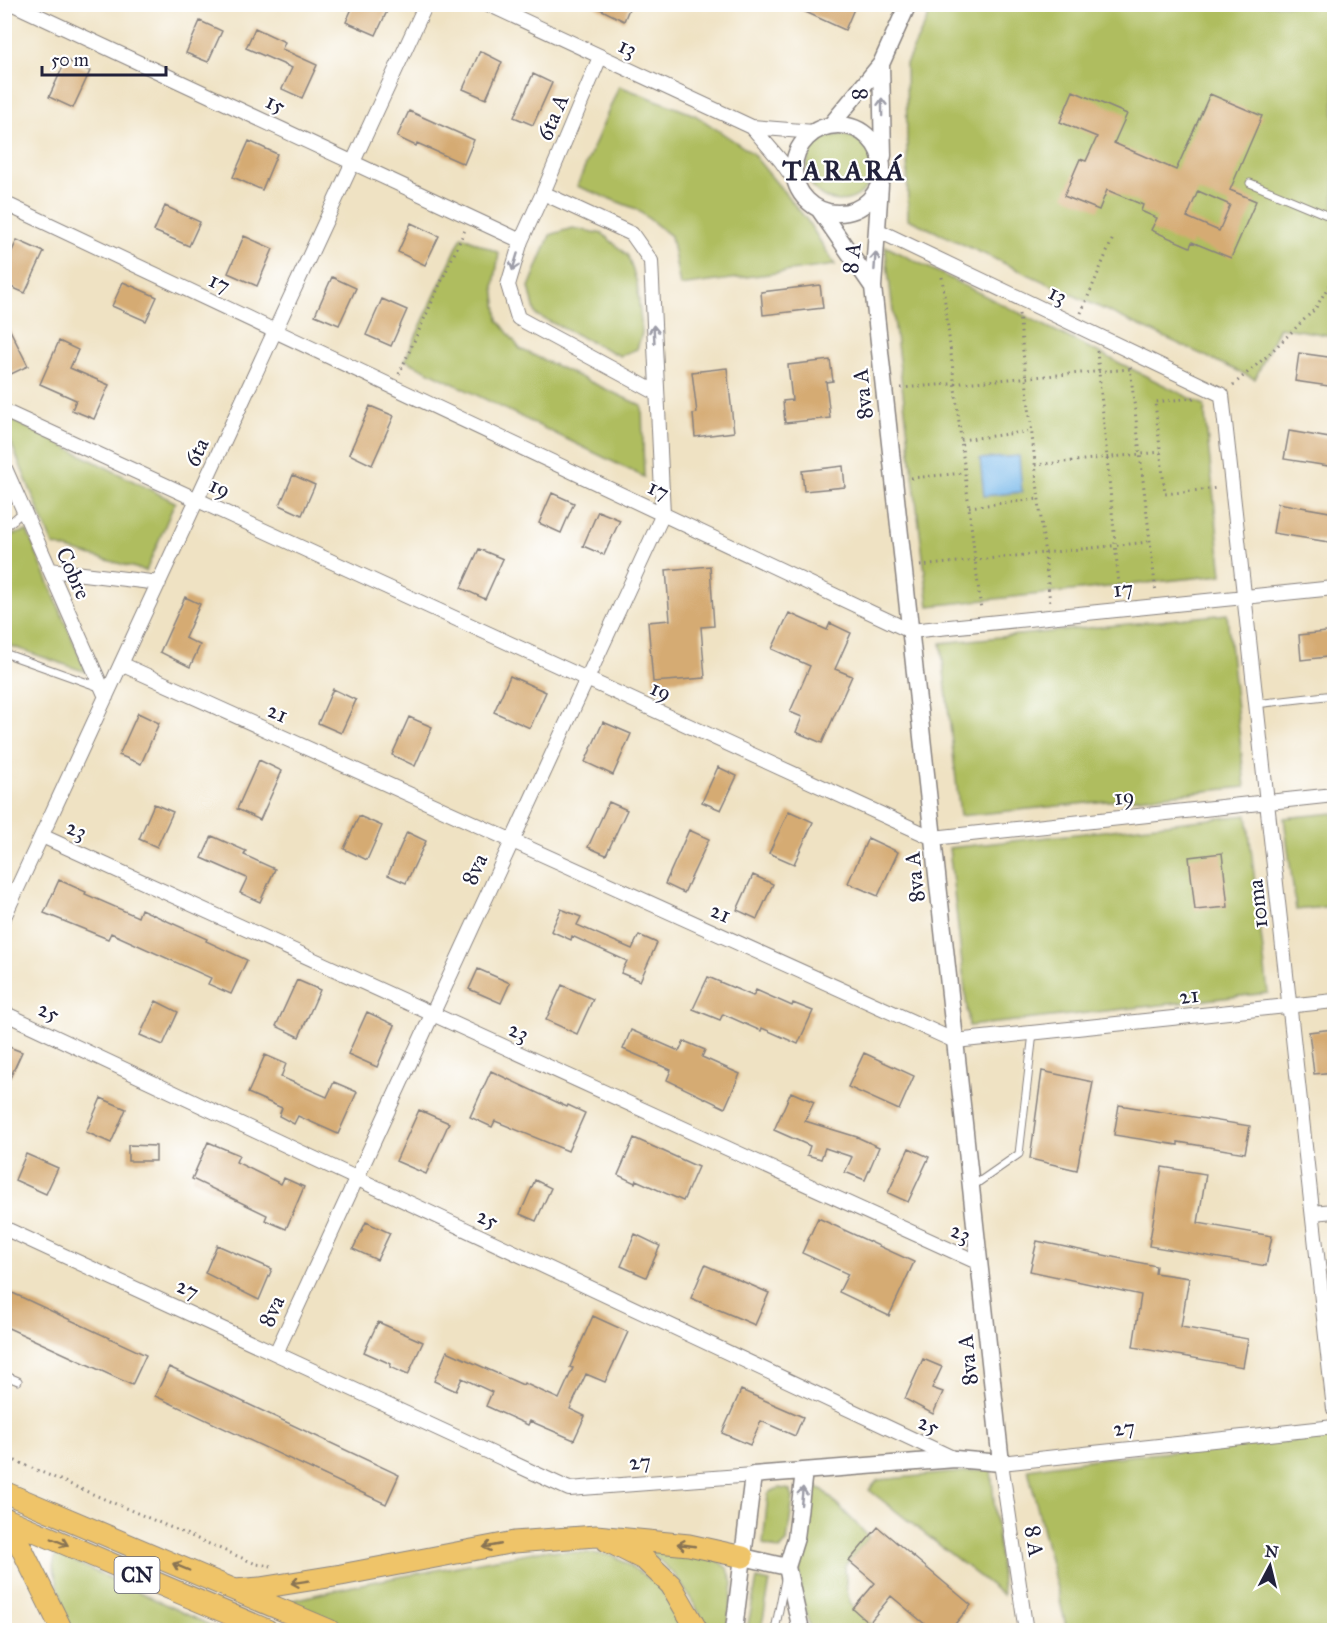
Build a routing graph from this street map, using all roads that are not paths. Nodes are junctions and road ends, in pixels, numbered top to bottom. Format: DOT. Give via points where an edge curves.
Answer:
graph roads {
  1 [pos="13,4"];
  2 [pos="426,4"];
  3 [pos="488,4"];
  4 [pos="908,4"];
  5 [pos="600,57"];
  6 [pos="881,64"];
  7 [pos="831,125"];
  8 [pos="752,127"];
  9 [pos="814,132"];
  10 [pos="353,162"];
  11 [pos="883,166"];
  12 [pos="795,181"];
  13 [pos="1251,183"];
  14 [pos="880,184"];
  15 [pos="543,193"];
  16 [pos="4,203"];
  17 [pos="819,209"];
  18 [pos="1335,218"];
  19 [pos="877,230"];
  20 [pos="521,241"];
  21 [pos="873,287"];
  22 [pos="275,331"];
  23 [pos="657,393"];
  24 [pos="1222,395"];
  25 [pos="4,411"];
  26 [pos="4,466"];
  27 [pos="197,500"];
  28 [pos="24,511"];
  29 [pos="663,514"];
  30 [pos="4,528"];
  31 [pos="50,570"];
  32 [pos="159,583"];
  33 [pos="1335,588"];
  34 [pos="1244,597"];
  35 [pos="910,631"];
  36 [pos="4,653"];
  37 [pos="121,664"];
  38 [pos="587,679"];
  39 [pos="104,692"];
  40 [pos="1335,695"];
  41 [pos="1256,704"];
  42 [pos="1335,795"];
  43 [pos="1267,802"];
  44 [pos="42,836"];
  45 [pos="933,838"];
  46 [pos="512,841"];
  47 [pos="4,917"];
  48 [pos="1335,1001"];
  49 [pos="1290,1006"];
  50 [pos="4,1014"];
  51 [pos="432,1014"];
  52 [pos="1034,1033"];
  53 [pos="955,1041"];
  54 [pos="356,1180"];
  55 [pos="971,1188"];
  56 [pos="1335,1211"];
  57 [pos="1313,1214"];
  58 [pos="4,1228"];
  59 [pos="979,1263"];
  60 [pos="276,1353"];
  61 [pos="4,1375"];
  62 [pos="18,1381"];
  63 [pos="1335,1409"];
  64 [pos="1335,1427"];
  65 [pos="955,1459"];
  66 [pos="1001,1463"];
  67 [pos="804,1471"];
  68 [pos="753,1475"];
  69 [pos="4,1492"];
  70 [pos="6,1519"];
  71 [pos="596,1536"];
  72 [pos="743,1557"];
  73 [pos="787,1567"];
  74 [pos="235,1590"];
  75 [pos="1025,1628"];
  76 [pos="63,1630"];
  77 [pos="267,1630"];
  78 [pos="329,1630"];
  79 [pos="698,1630"];
  80 [pos="734,1630"];
  81 [pos="775,1630"];
  82 [pos="801,1630"];
  1 -- 10 [label="street, 15"];
  2 -- 10 [label="street, 6ta"];
  3 -- 5 [label="street, 13"];
  4 -- 6 [label="street"];
  5 -- 8 [label="street, 13"];
  5 -- 15 [label="street, 6ta A"];
  6 -- 7 [label="street, 8"];
  11 -- 6 [label="street, 8, one-way"];
  7 -- 9 [label="street"];
  7 -- 11 [label="street" via="846,125 872,139"];
  8 -- 9 [label="street, 13"];
  8 -- 12 [label="street, 13"];
  9 -- 12 [label="street" via="796,153"];
  10 -- 20 [label="street, 15"];
  10 -- 22 [label="street, 6ta"];
  11 -- 14 [label="street"];
  12 -- 17 [label="street" via="808,202"];
  13 -- 18 [label="lane"];
  14 -- 17 [label="street" via="862,207 833,213"];
  14 -- 19 [label="street, 8 A"];
  15 -- 20 [label="street, 6ta A"];
  23 -- 15 [label="street, 8va, one-way" via="651,261 632,234"];
  16 -- 22 [label="street, 17"];
  17 -- 21 [label="street, 8 A"];
  21 -- 19 [label="street, 8 A, one-way"];
  19 -- 24 [label="street, 13"];
  20 -- 23 [label="street, 6ta A, one-way" via="508,285 518,318"];
  21 -- 35 [label="street, 8va A"];
  22 -- 27 [label="street, 6ta"];
  22 -- 29 [label="street, 17"];
  23 -- 29 [label="street, 8va"];
  24 -- 34 [label="street, 10ma"];
  25 -- 27 [label="street, 19"];
  26 -- 28 [label="street, Cobre"];
  27 -- 32 [label="street, 6ta"];
  27 -- 38 [label="street, 19"];
  28 -- 30 [label="lane"];
  28 -- 31 [label="street, Cobre"];
  29 -- 35 [label="street, 17"];
  29 -- 38 [label="street, 8va"];
  31 -- 32 [label="street"];
  31 -- 39 [label="street, Cobre"];
  32 -- 37 [label="street, 6ta"];
  33 -- 34 [label="street, 17"];
  34 -- 35 [label="street, 17"];
  34 -- 41 [label="street, 10ma"];
  35 -- 45 [label="street, 8va A"];
  36 -- 39 [label="lane"];
  37 -- 39 [label="street, 6ta"];
  37 -- 46 [label="street, 21"];
  38 -- 45 [label="street, 19"];
  38 -- 46 [label="street, 8va"];
  39 -- 44 [label="street, 6ta"];
  40 -- 41 [label="lane"];
  41 -- 43 [label="street, 10ma"];
  42 -- 43 [label="street, 19"];
  43 -- 45 [label="street, 19"];
  43 -- 49 [label="street, 10ma"];
  44 -- 47 [label="street, 6ta"];
  44 -- 51 [label="street, 23"];
  45 -- 53 [label="street, 8va A"];
  46 -- 51 [label="street, 8va"];
  46 -- 53 [label="street, 21"];
  48 -- 49 [label="street, 21"];
  49 -- 52 [label="street, 21"];
  49 -- 57 [label="street, 10ma"];
  50 -- 54 [label="street, 25"];
  51 -- 54 [label="street, 8va"];
  51 -- 59 [label="street, 23"];
  52 -- 53 [label="street, 21"];
  52 -- 55 [label="lane" via="1019,1154"];
  53 -- 55 [label="street, 8va A"];
  54 -- 60 [label="street, 8va"];
  54 -- 65 [label="street, 25"];
  55 -- 59 [label="street, 8va A"];
  56 -- 57 [label="street"];
  57 -- 63 [label="street, 10ma"];
  58 -- 60 [label="street, 27"];
  59 -- 66 [label="street, 8va A"];
  60 -- 68 [label="street, 27" via="569,1489"];
  61 -- 62 [label="lane"];
  64 -- 66 [label="street, 27"];
  65 -- 66 [label="street, 27"];
  65 -- 67 [label="street, 27"];
  66 -- 75 [label="street, 8 A"];
  67 -- 68 [label="street, 27"];
  73 -- 67 [label="street, one-way" via="796,1538"];
  68 -- 72 [label="street"];
  74 -- 69 [label="highway, CN, one-way"];
  70 -- 76 [label="highway"];
  70 -- 77 [label="highway, CN, one-way"];
  72 -- 71 [label="highway, one-way" via="689,1545"];
  71 -- 74 [label="highway, one-way" via="514,1542 342,1575"];
  71 -- 79 [label="highway" via="645,1560 671,1585"];
  72 -- 73 [label="street"];
  72 -- 80 [label="street"];
  73 -- 81 [label="lane"];
  73 -- 82 [label="street"];
  74 -- 78 [label="highway, CN"];
}
